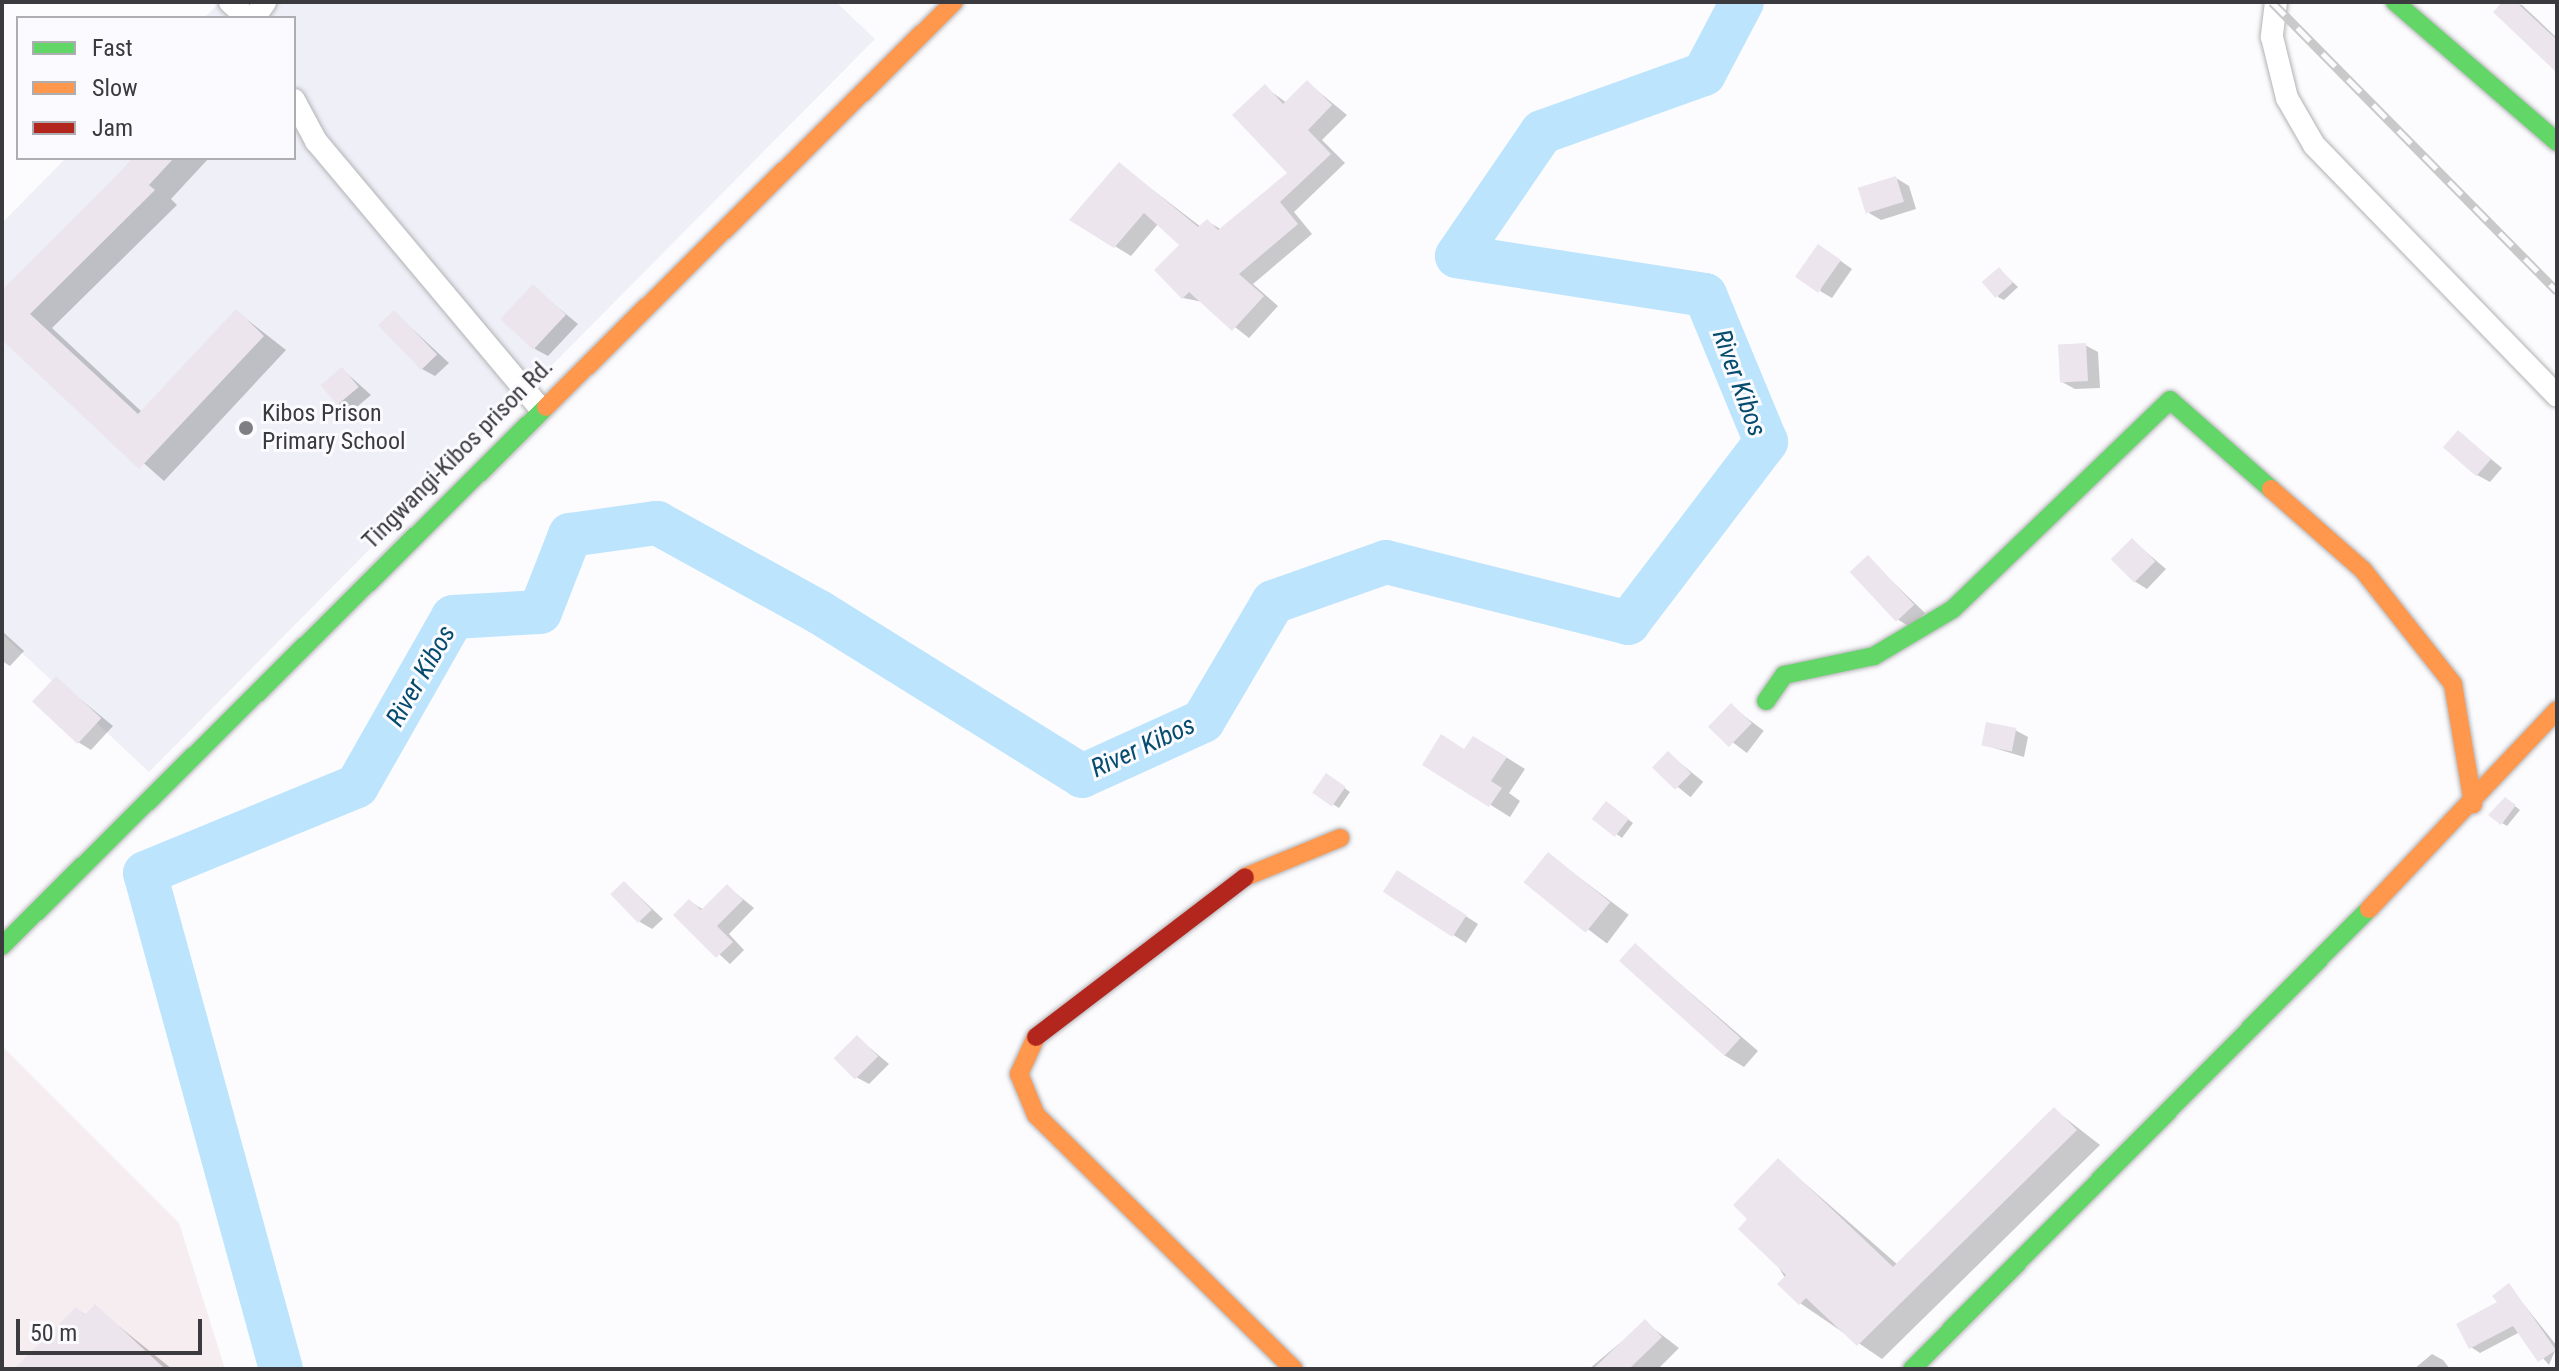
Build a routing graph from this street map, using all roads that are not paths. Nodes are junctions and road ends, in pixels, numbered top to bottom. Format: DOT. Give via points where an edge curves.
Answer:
graph roads {
  1 [pos="230,2"];
  2 [pos="954,2"];
  3 [pos="2276,2"];
  4 [pos="2395,2"];
  5 [pos="246,16"];
  6 [pos="296,104"];
  7 [pos="2557,142"];
  8 [pos="2557,396"];
  9 [pos="539,407"];
  10 [pos="1766,701"];
  11 [pos="2557,710"];
  12 [pos="2473,804"];
  13 [pos="1340,838"];
  14 [pos="2,946"];
  15 [pos="1294,1369"];
  16 [pos="1912,1369"];
  1 -- 5 [label="street"];
  2 -- 9 [label="street, Tingwangi-Kibos prison Rd."];
  3 -- 8 [label="street" via="2272,37 2287,98 2314,145"];
  4 -- 7 [label="street"];
  6 -- 9 [label="street" via="316,141"];
  9 -- 14 [label="street, Tingwangi-Kibos prison Rd."];
  10 -- 12 [label="street" via="1784,675 1874,656 1953,609 2170,400 2363,570 2440,664 2453,684"];
  11 -- 12 [label="street"];
  12 -- 16 [label="street"];
  13 -- 15 [label="street" via="1260,865 1031,1041 1019,1074 1036,1115"];
}
